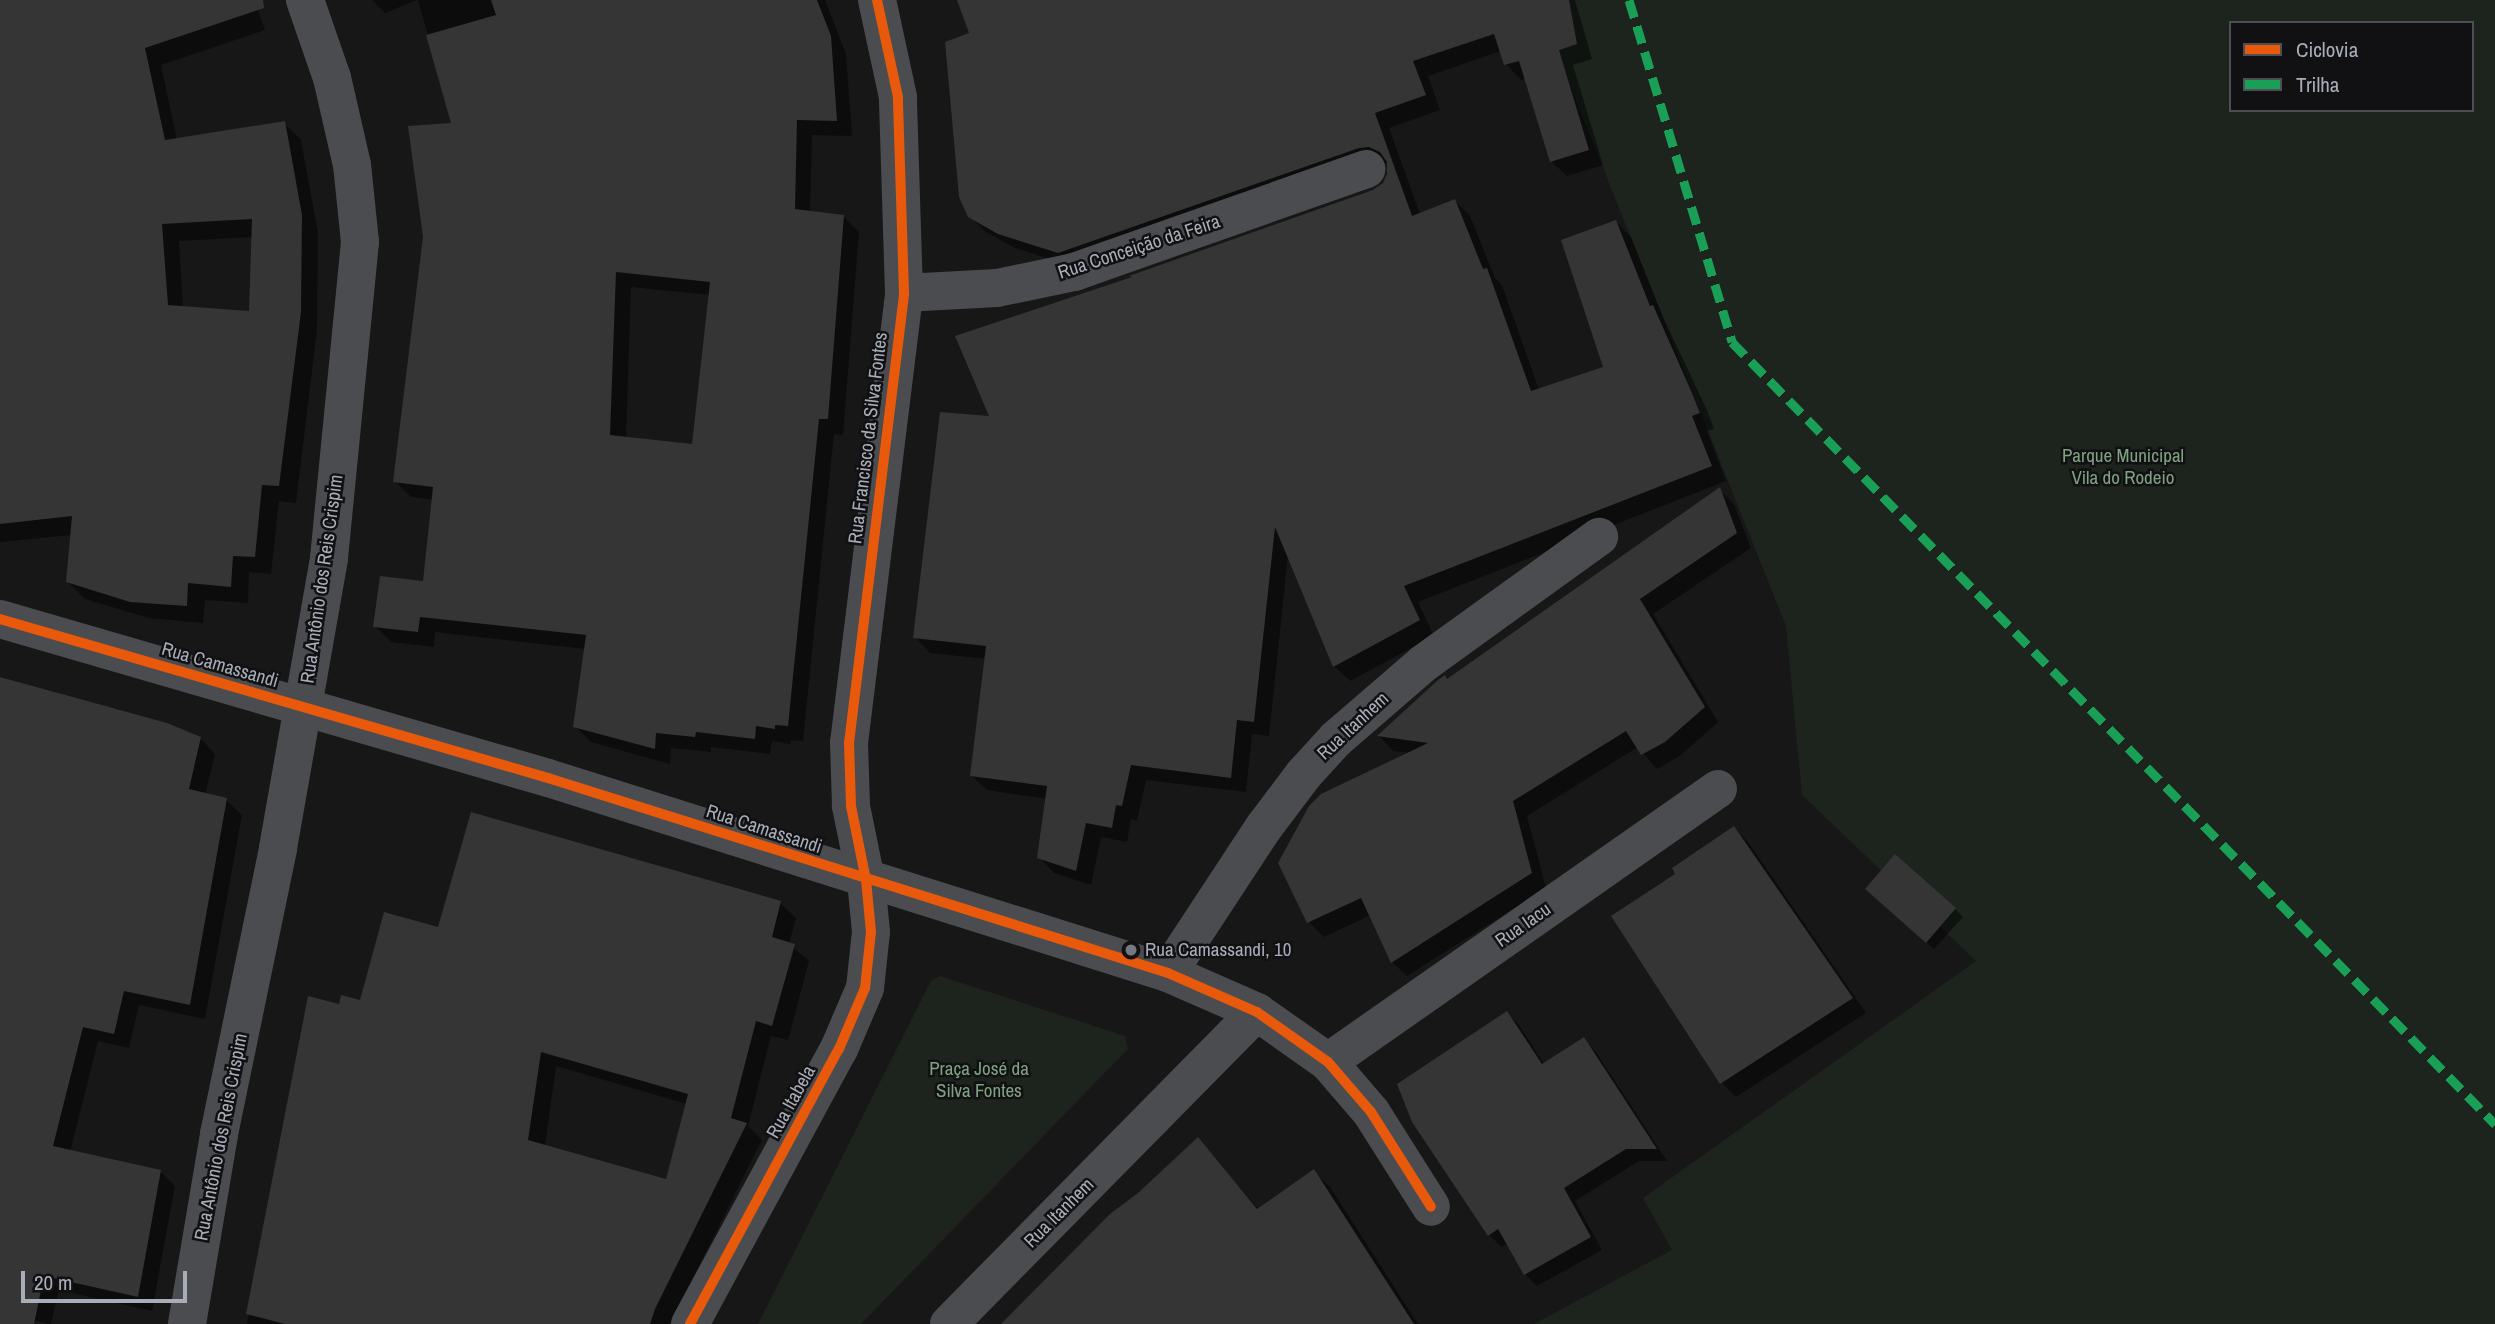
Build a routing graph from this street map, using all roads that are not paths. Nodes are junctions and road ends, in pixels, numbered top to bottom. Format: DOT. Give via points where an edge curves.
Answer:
graph roads {
  1 [pos="305,0"];
  2 [pos="877,0"];
  3 [pos="1366,169"];
  4 [pos="904,293"];
  5 [pos="1598,537"];
  6 [pos="0,620"];
  7 [pos="303,708"];
  8 [pos="1718,789"];
  9 [pos="866,880"];
  10 [pos="1168,973"];
  11 [pos="1257,1012"];
  12 [pos="1328,1062"];
  13 [pos="1431,1207"];
  14 [pos="187,1324"];
  15 [pos="690,1324"];
  16 [pos="949,1324"];
  1 -- 7 [label="street, Rua Antônio dos Reis Crispim" via="332,78 352,165 360,242 329,558"];
  2 -- 4 [label="street, Rua Francisco da Silva Fontes" via="898,97"];
  3 -- 4 [label="street, Rua Conceição da Feira" via="1074,272 997,288"];
  4 -- 9 [label="street, Rua Francisco da Silva Fontes" via="849,743 851,806"];
  5 -- 10 [label="street, Rua Itanhem" via="1424,663 1336,738 1264,828"];
  6 -- 7 [label="street, Rua Camassandi"];
  7 -- 9 [label="street, Rua Camassandi" via="548,778"];
  7 -- 14 [label="street, Rua Antônio dos Reis Crispim" via="219,1134"];
  8 -- 12 [label="street, Rua Iacu"];
  9 -- 10 [label="street, Rua Camassandi"];
  9 -- 15 [label="street, Rua Itabela" via="871,932 865,988 839,1049"];
  10 -- 11 [label="street, Rua Camassandi"];
  11 -- 12 [label="street, Rua Camassandi"];
  11 -- 16 [label="street, Rua Itanhem"];
  12 -- 13 [label="street, Rua Camassandi" via="1371,1112"];
}
